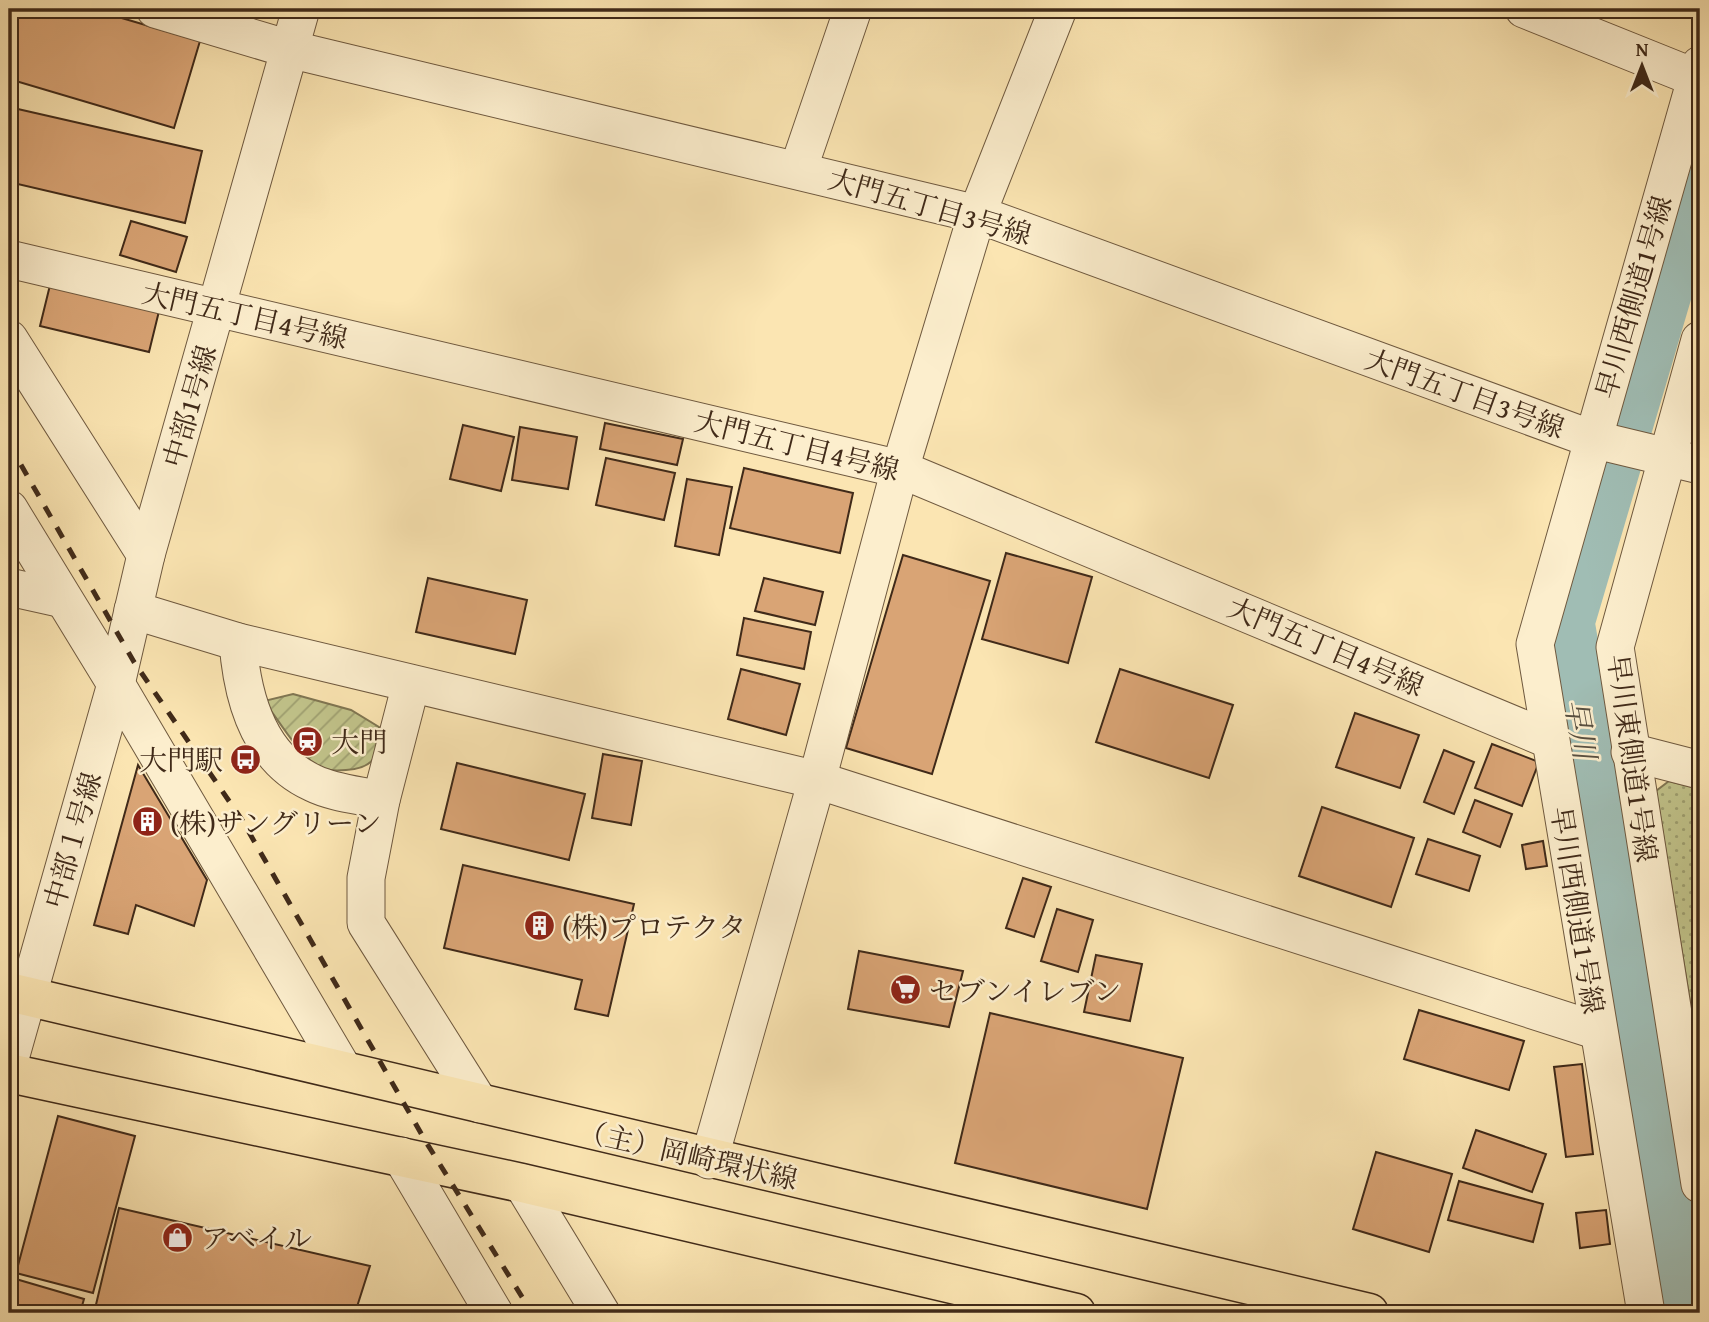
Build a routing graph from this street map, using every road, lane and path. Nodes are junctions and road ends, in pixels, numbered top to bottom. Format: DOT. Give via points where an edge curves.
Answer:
graph roads {
  1 [pos="155,9"];
  2 [pos="301,9"];
  3 [pos="853,9"];
  4 [pos="1059,9"];
  5 [pos="1524,9"];
  6 [pos="289,50"];
  7 [pos="1698,72"];
  8 [pos="798,170"];
  9 [pos="977,214"];
  10 [pos="9,260"];
  11 [pos="217,309"];
  12 [pos="9,338"];
  13 [pos="1700,340"];
  14 [pos="1592,439"];
  15 [pos="1684,461"];
  16 [pos="900,469"];
  17 [pos="9,509"];
  18 [pos="146,555"];
  19 [pos="9,587"];
  20 [pos="63,599"];
  21 [pos="133,610"];
  22 [pos="239,642"];
  23 [pos="116,684"];
  24 [pos="411,684"];
  25 [pos="1550,740"];
  26 [pos="1630,752"];
  27 [pos="1700,770"];
  28 [pos="817,780"];
  29 [pos="381,800"];
  30 [pos="18,994"];
  31 [pos="1598,1031"];
  32 [pos="1690,1061"];
  33 [pos="9,1062"];
  34 [pos="344,1071"];
  35 [pos="9,1073"];
  36 [pos="480,1104"];
  37 [pos="401,1156"];
  38 [pos="709,1160"];
  39 [pos="522,1183"];
  40 [pos="1700,1184"];
  41 [pos="494,1313"];
  42 [pos="601,1313"];
  43 [pos="1076,1313"];
  44 [pos="1369,1313"];
  45 [pos="1646,1313"];
  1 -- 6 [label="street, 大門五丁目3号線"];
  2 -- 6 [label="street, 中部1号線"];
  3 -- 8 [label="street"];
  4 -- 9 [label="street"];
  5 -- 7 [label="street"];
  6 -- 8 [label="street, 大門五丁目3号線"];
  6 -- 11 [label="street, 中部1号線"];
  7 -- 14 [label="street, 早川西側道1号線"];
  8 -- 9 [label="street, 大門五丁目3号線"];
  9 -- 14 [label="street, 大門五丁目3号線"];
  9 -- 16 [label="street"];
  10 -- 11 [label="street, 大門五丁目4号線"];
  11 -- 16 [label="street, 大門五丁目4号線"];
  11 -- 18 [label="street, 中部1号線"];
  12 -- 18 [label="street"];
  13 -- 15 [label="street, 早川東側道1号線"];
  14 -- 15 [label="street, 大門五丁目3号線"];
  14 -- 25 [label="street, 早川西側道1号線" via="1535,643"];
  15 -- 26 [label="street, 早川東側道1号線" via="1615,647"];
  16 -- 25 [label="street, 大門五丁目4号線"];
  16 -- 28 [label="street"];
  17 -- 20 [label="street"];
  18 -- 21 [label="street, 中部1号線"];
  19 -- 20 [label="street"];
  20 -- 23 [label="street"];
  21 -- 22 [label="street"];
  21 -- 23 [label="street, 中部1号線"];
  22 -- 24 [label="street"];
  22 -- 29 [label="street" via="241,681 256,729 285,765 313,784"];
  23 -- 30 [label="street, 中部１号線"];
  23 -- 34 [label="street"];
  24 -- 28 [label="street"];
  24 -- 29 [label="street"];
  25 -- 31 [label="street, 早川西側道1号線"];
  26 -- 27 [label="street"];
  26 -- 32 [label="street, 早川東側道1号線"];
  28 -- 31 [label="street"];
  28 -- 38 [label="street"];
  29 -- 36 [label="street" via="366,878 366,923"];
  30 -- 33 [label="street, 中部１号線"];
  30 -- 34 [label="main road, （主）岡崎環状線"];
  31 -- 45 [label="street, 早川西側道1号線"];
  32 -- 40 [label="street, 早川東側道1号線"];
  34 -- 36 [label="main road, （主）岡崎環状線"];
  35 -- 37 [label="main road"];
  36 -- 38 [label="main road, （主）岡崎環状線"];
  37 -- 39 [label="main road"];
  37 -- 41 [label="street"];
  38 -- 44 [label="main road, （主）岡崎環状線"];
  39 -- 42 [label="street"];
  39 -- 43 [label="main road"];
}
